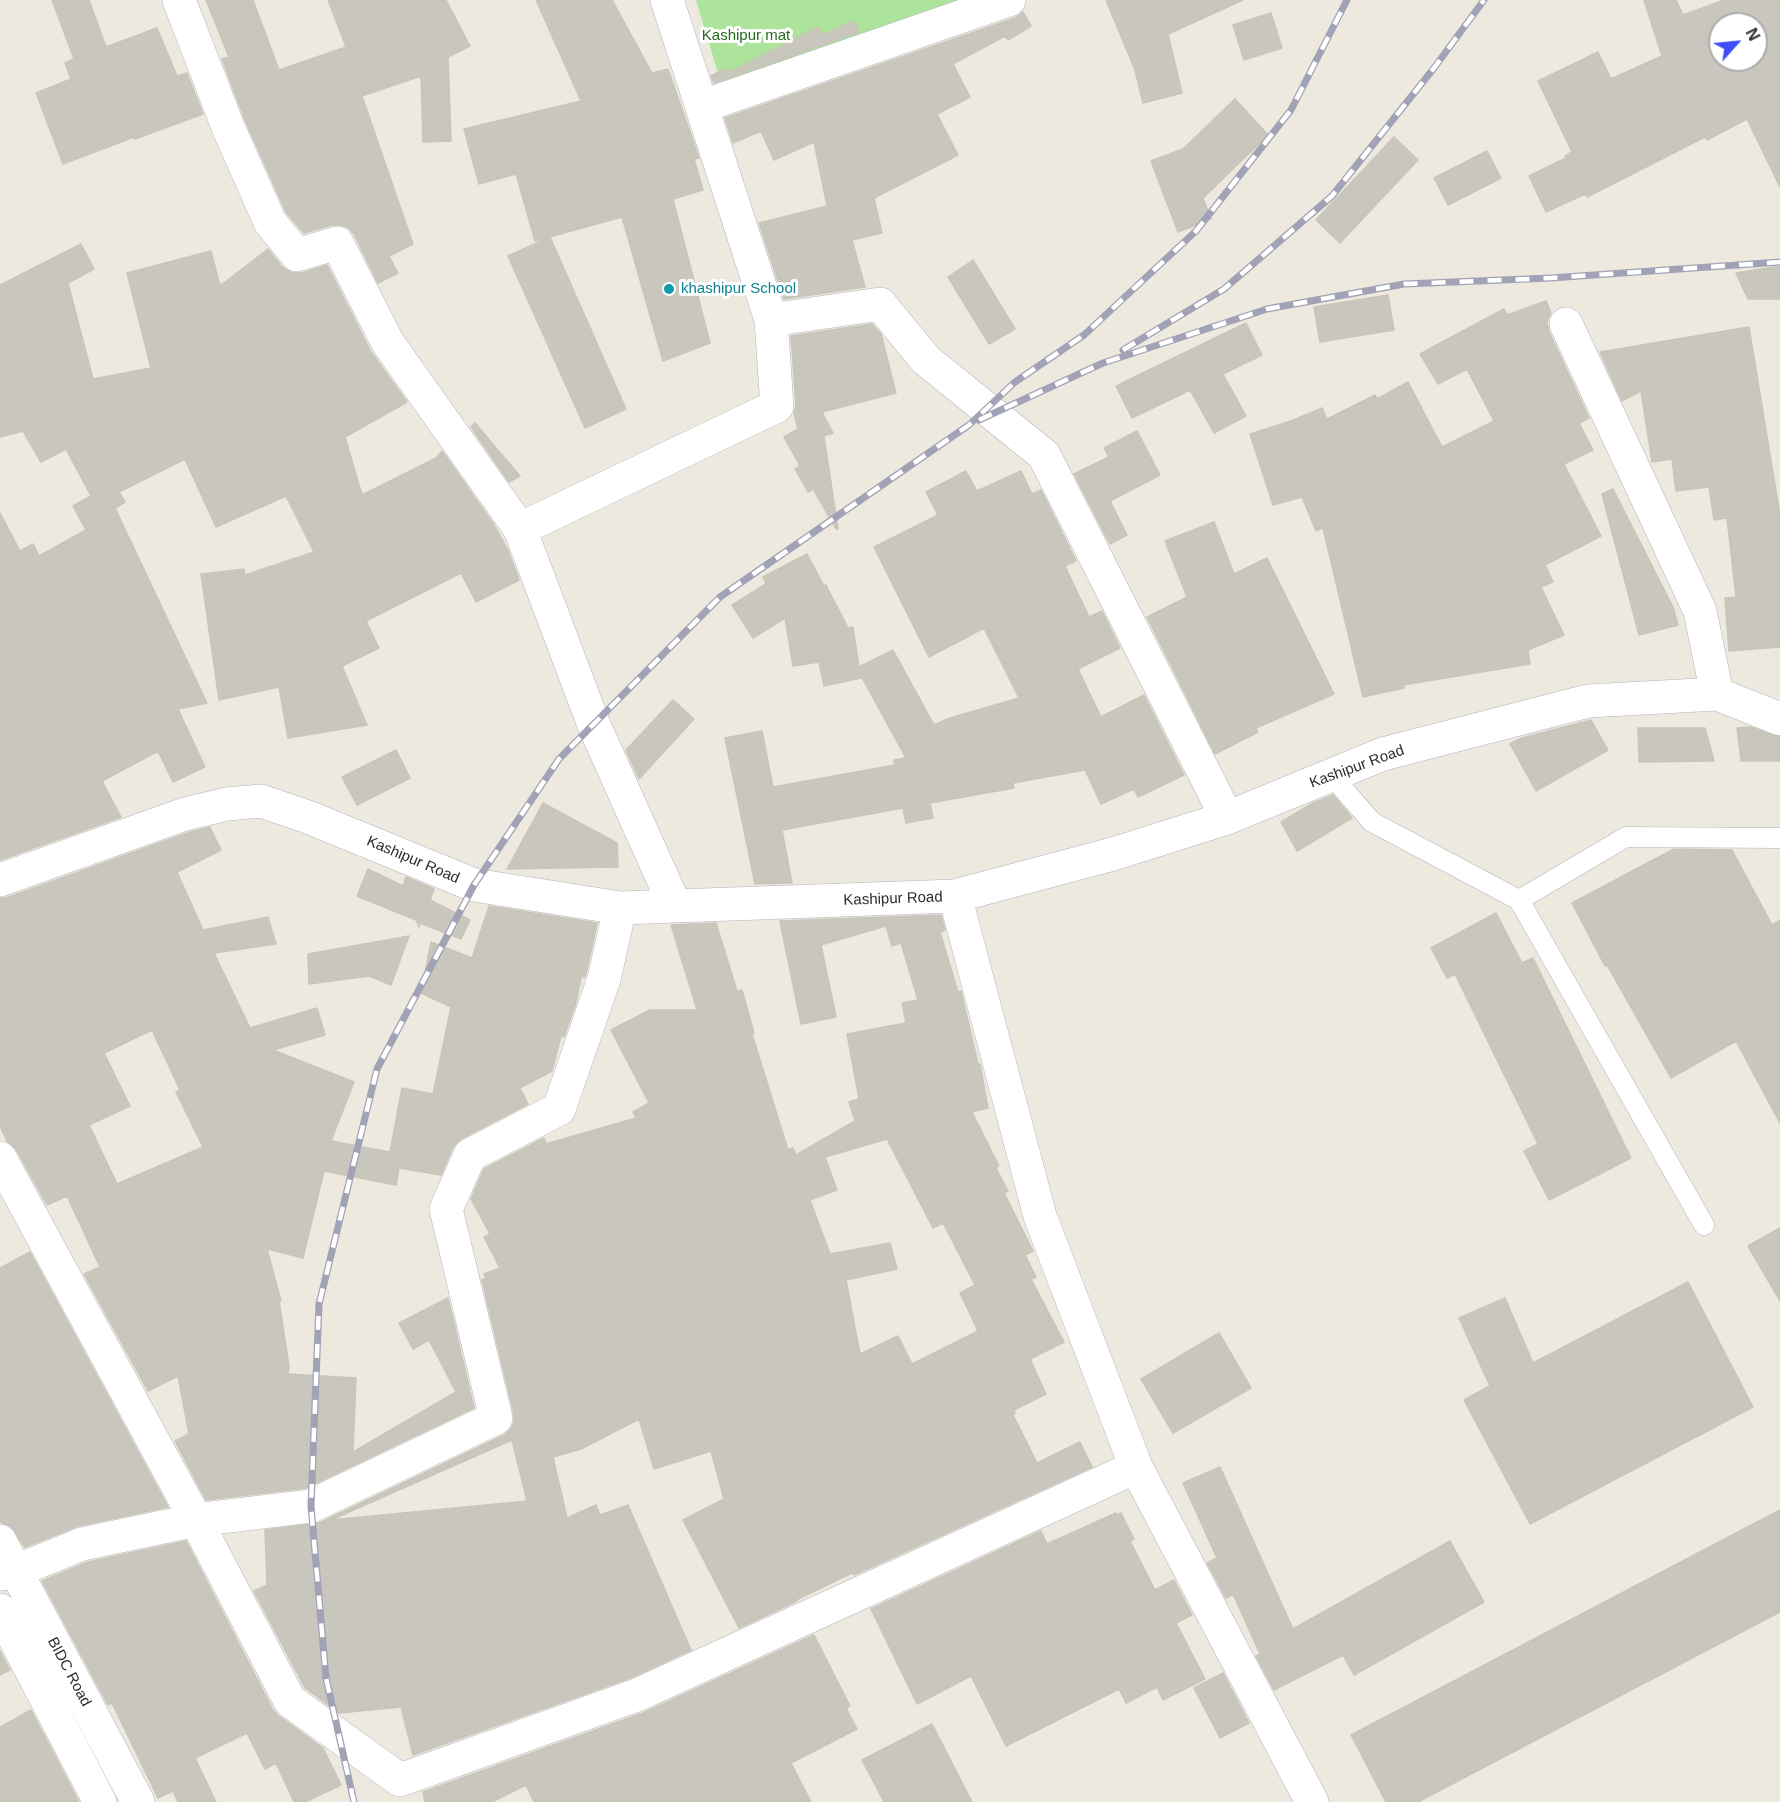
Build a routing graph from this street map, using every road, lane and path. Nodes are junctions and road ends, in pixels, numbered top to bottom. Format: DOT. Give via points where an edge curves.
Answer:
graph roads {
  1 [pos="180,0"];
  2 [pos="667,0"];
  3 [pos="1009,0"];
  4 [pos="703,106"];
  5 [pos="771,320"];
  6 [pos="1566,324"];
  7 [pos="520,529"];
  8 [pos="1717,694"];
  9 [pos="1780,719"];
  10 [pos="1331,775"];
  11 [pos="1227,818"];
  12 [pos="1780,838"];
  13 [pos="0,879"];
  14 [pos="955,896"];
  15 [pos="1519,900"];
  16 [pos="675,906"];
  17 [pos="620,908"];
  18 [pos="0,1158"];
  19 [pos="1704,1225"];
  20 [pos="1136,1467"];
  21 [pos="196,1520"];
  22 [pos="0,1541"];
  23 [pos="8,1572"];
  24 [pos="0,1611"];
  25 [pos="100,1802"];
  26 [pos="138,1802"];
  27 [pos="1312,1802"];
  1 -- 7 [label="street" via="228,127 270,222 297,255 337,243 388,343"];
  2 -- 4 [label="street"];
  3 -- 4 [label="street"];
  4 -- 5 [label="street"];
  5 -- 7 [label="street" via="777,406"];
  5 -- 11 [label="street" via="880,304 926,360 1044,455"];
  6 -- 8 [label="street" via="1700,611"];
  7 -- 16 [label="street" via="594,725"];
  8 -- 9 [label="street, Kashipur Road"];
  8 -- 10 [label="street, Kashipur Road" via="1588,701 1383,754"];
  10 -- 11 [label="street, Kashipur Road"];
  10 -- 15 [label="lane" via="1372,822"];
  11 -- 14 [label="street, Kashipur Road" via="1113,854"];
  12 -- 15 [label="lane" via="1626,837"];
  13 -- 17 [label="street, Kashipur Road" via="185,814 261,801 474,885"];
  14 -- 16 [label="street, Kashipur Road"];
  14 -- 20 [label="street" via="1040,1216"];
  15 -- 19 [label="lane"];
  16 -- 17 [label="street, Kashipur Road"];
  17 -- 21 [label="street" via="604,979 559,1109 470,1155 446,1209 496,1418 311,1506"];
  18 -- 21 [label="street"];
  20 -- 21 [label="street" via="637,1695 400,1780 290,1701"];
  20 -- 27 [label="street"];
  21 -- 23 [label="street" via="82,1544"];
  22 -- 23 [label="street, BIDC Road"];
  23 -- 26 [label="street, BIDC Road"];
  24 -- 25 [label="street"];
}
